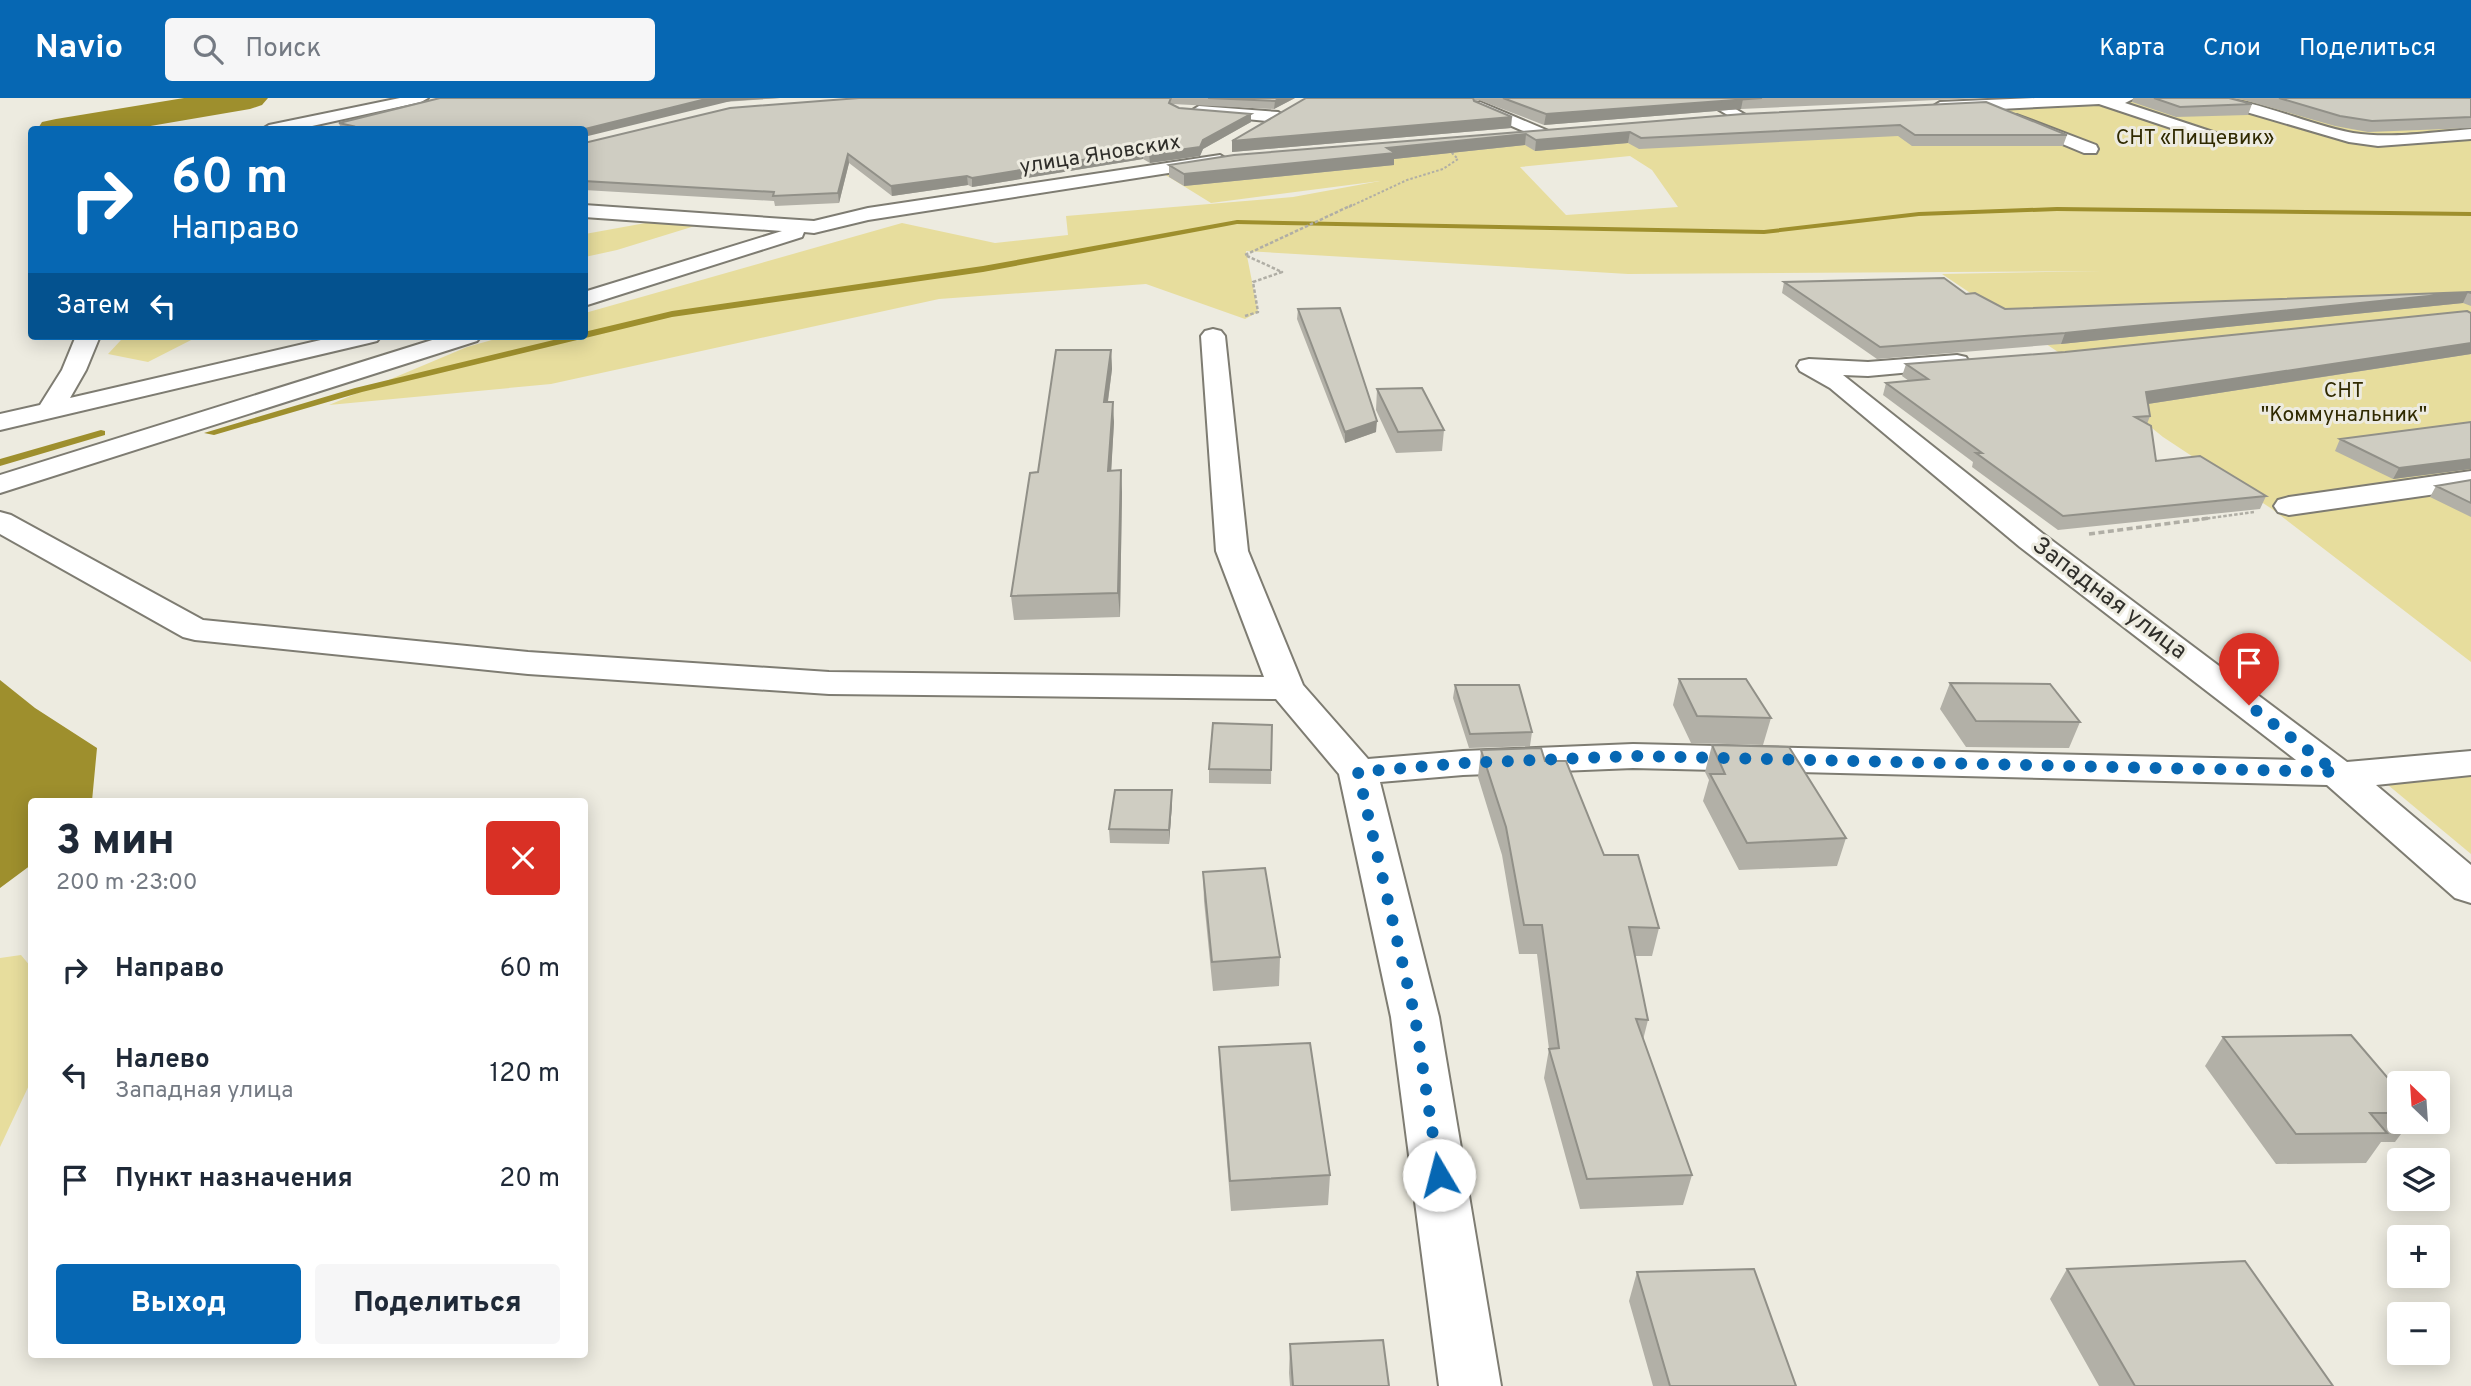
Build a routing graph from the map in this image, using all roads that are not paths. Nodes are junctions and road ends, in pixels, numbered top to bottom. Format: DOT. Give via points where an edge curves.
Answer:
graph roads {
  1 [pos="421,98"];
  2 [pos="1706,98"];
  3 [pos="1966,98"];
  4 [pos="2128,98"];
  5 [pos="2214,98"];
  6 [pos="2099,99"];
  7 [pos="1983,105"];
  8 [pos="1479,107"];
  9 [pos="1929,107"];
  10 [pos="1179,109"];
  11 [pos="1715,119"];
  12 [pos="288,126"];
  13 [pos="1254,130"];
  14 [pos="2471,134"];
  15 [pos="2218,139"];
  16 [pos="1442,143"];
  17 [pos="2090,149"];
  18 [pos="1232,151"];
  19 [pos="588,211"];
  20 [pos="782,225"];
  21 [pos="814,227"];
  22 [pos="588,280"];
  23 [pos="588,298"];
  24 [pos="1224,327"];
  25 [pos="86,340"];
  26 [pos="352,340"];
  27 [pos="456,340"];
  28 [pos="1978,360"];
  29 [pos="48,411"];
  30 [pos="0,422"];
  31 [pos="2471,480"];
  32 [pos="0,484"];
  33 [pos="2289,506"];
  34 [pos="0,521"];
  35 [pos="1286,688"];
  36 [pos="2471,764"];
  37 [pos="1358,772"];
  38 [pos="2336,772"];
  39 [pos="2471,888"];
  40 [pos="1470,1386"];
  1 -- 12 [label="street"];
  2 -- 11 [label="street" via="1748,117"];
  3 -- 7 [label="street"];
  4 -- 6 [label="street"];
  5 -- 14 [label="street" via="2348,137 2378,141"];
  6 -- 7 [label="street"];
  6 -- 15 [label="street"];
  7 -- 9 [label="street"];
  7 -- 17 [label="street"];
  8 -- 16 [label="street" via="1551,134"];
  10 -- 13 [label="street" via="1283,114"];
  18 -- 21 [label="street, улица Яновских" via="1196,163 868,214"];
  19 -- 20 [label="street, улица Яновских"];
  20 -- 21 [label="street, улица Яновских"];
  20 -- 22 [label="street"];
  21 -- 23 [label="street"];
  24 -- 35 [label="street" via="1232,551"];
  25 -- 29 [label="street"];
  26 -- 29 [label="street"];
  27 -- 32 [label="street"];
  28 -- 38 [label="street, Западная улица" via="1868,369 1809,366 1839,383 2031,540"];
  29 -- 30 [label="street"];
  31 -- 33 [label="street"];
  34 -- 35 [label="street" via="195,630 528,663 829,682"];
  35 -- 37 [label="street"];
  36 -- 38 [label="street" via="2366,774"];
  37 -- 38 [label="street" via="1633,756"];
  37 -- 40 [label="street" via="1415,1017"];
  38 -- 39 [label="street, Западная улица"];
}
